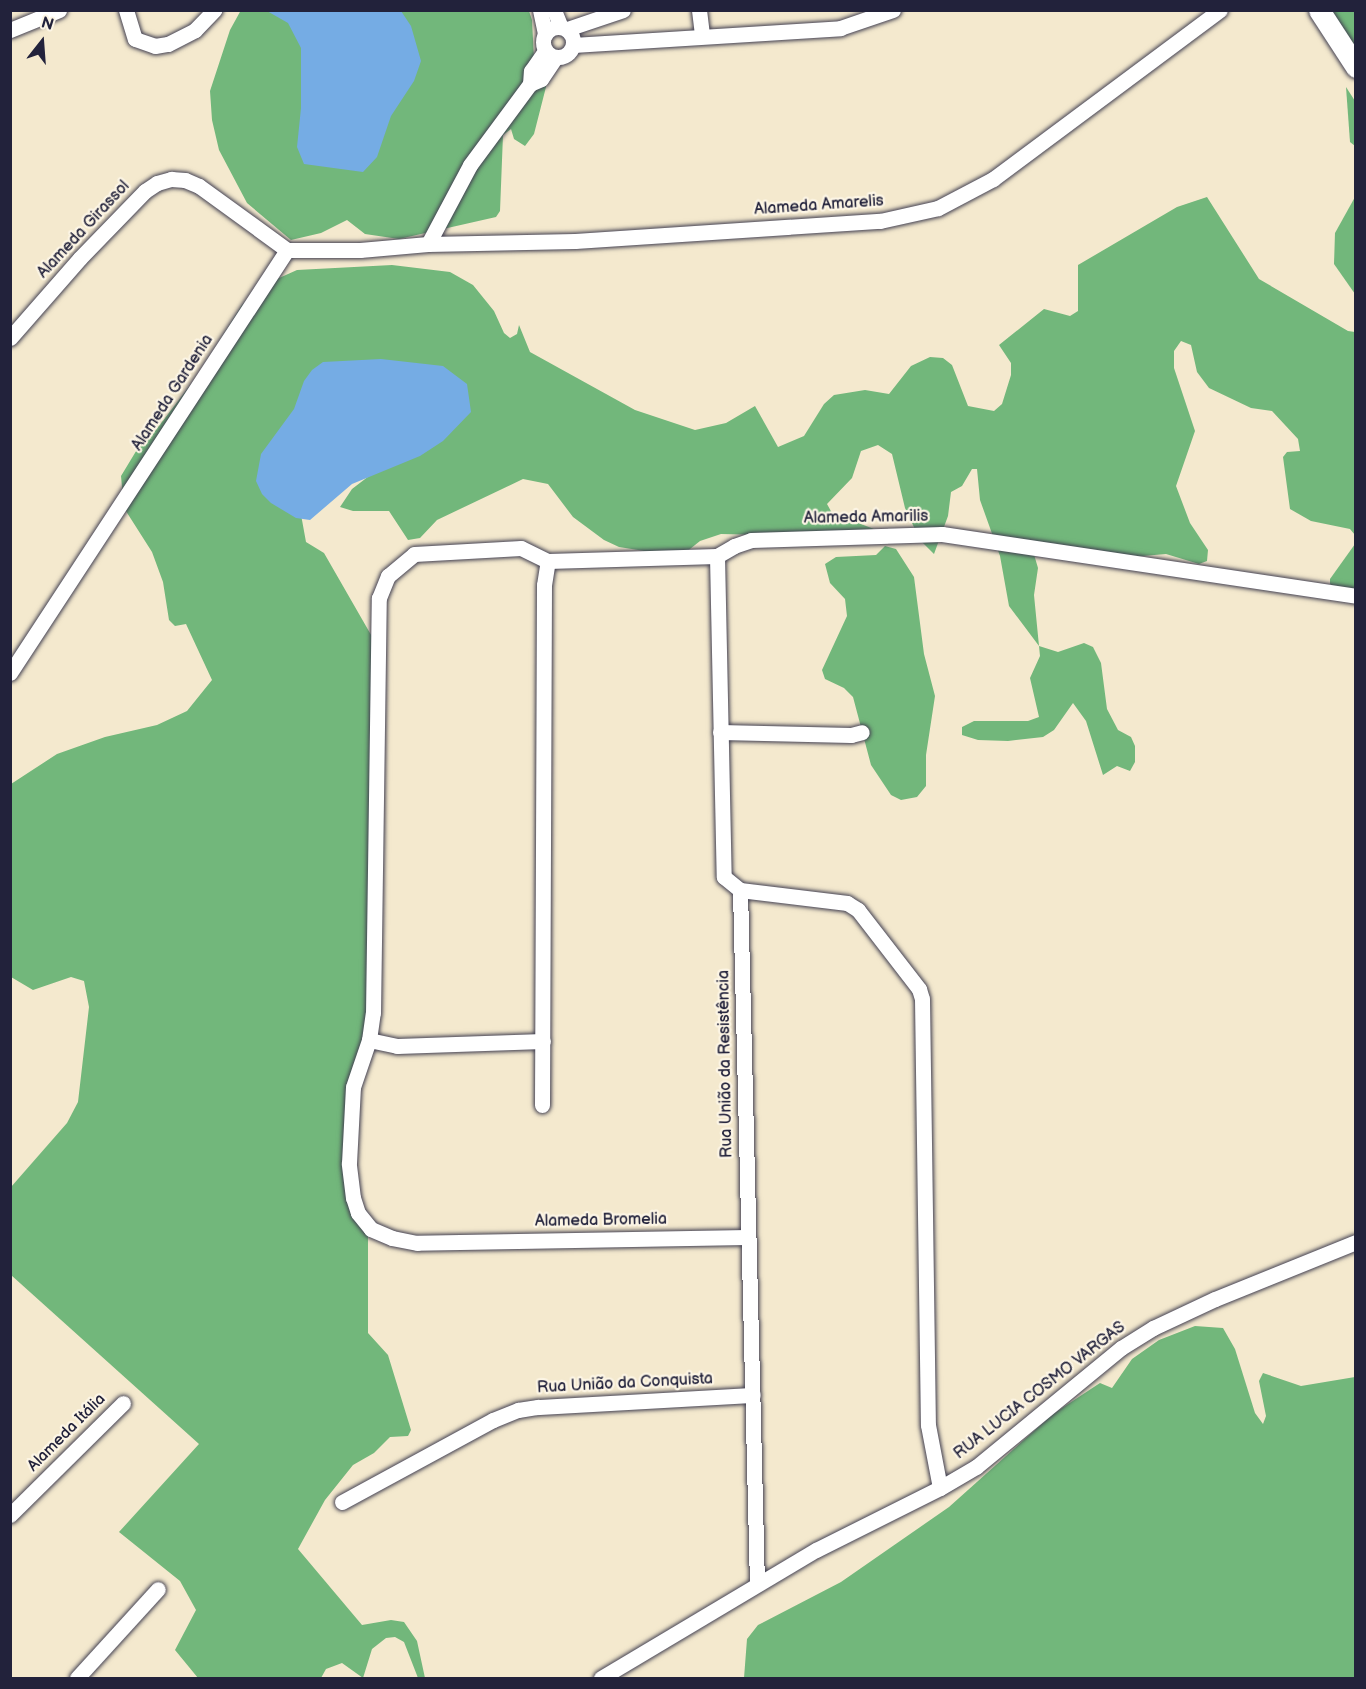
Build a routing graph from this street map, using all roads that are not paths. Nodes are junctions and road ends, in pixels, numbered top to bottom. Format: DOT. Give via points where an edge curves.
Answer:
graph roads {
  1 [pos="60,10"];
  2 [pos="126,10"];
  3 [pos="214,10"];
  4 [pos="540,10"];
  5 [pos="554,10"];
  6 [pos="623,10"];
  7 [pos="699,10"];
  8 [pos="893,10"];
  9 [pos="1220,10"];
  10 [pos="1319,10"];
  11 [pos="564,28"];
  12 [pos="10,30"];
  13 [pos="545,34"];
  14 [pos="702,36"];
  15 [pos="573,45"];
  16 [pos="550,54"];
  17 [pos="1356,67"];
  18 [pos="428,244"];
  19 [pos="287,250"];
  20 [pos="10,338"];
  21 [pos="717,556"];
  22 [pos="548,561"];
  23 [pos="388,576"];
  24 [pos="1356,596"];
  25 [pos="10,673"];
  26 [pos="720,732"];
  27 [pos="862,732"];
  28 [pos="740,890"];
  29 [pos="369,1040"];
  30 [pos="543,1041"];
  31 [pos="542,1105"];
  32 [pos="747,1237"];
  33 [pos="1356,1242"];
  34 [pos="753,1395"];
  35 [pos="123,1403"];
  36 [pos="940,1488"];
  37 [pos="342,1502"];
  38 [pos="10,1515"];
  39 [pos="757,1584"];
  40 [pos="158,1589"];
  41 [pos="77,1678"];
  42 [pos="601,1678"];
  1 -- 12 [label="street"];
  2 -- 3 [label="street" via="135,39 154,46 168,44 195,30"];
  4 -- 13 [label="street"];
  5 -- 11 [label="street"];
  6 -- 11 [label="street"];
  7 -- 14 [label="street"];
  8 -- 14 [label="street" via="840,28"];
  9 -- 18 [label="street, Alameda Amarelis" via="993,179 938,208 880,221 575,241"];
  10 -- 17 [label="street"];
  11 -- 13 [label="street" via="549,29"];
  11 -- 15 [label="street" via="571,34"];
  13 -- 16 [label="street" via="542,39"];
  14 -- 15 [label="street"];
  15 -- 16 [label="street" via="567,55"];
  16 -- 18 [label="street" via="541,79 530,84 470,165"];
  18 -- 19 [label="street" via="360,250"];
  19 -- 20 [label="street, Alameda Girassol" via="199,186 186,180 157,183 80,258"];
  19 -- 25 [label="street, Alameda Gardenia"];
  21 -- 22 [label="street, Alameda Amarilis"];
  21 -- 24 [label="street, Alameda Amarilis" via="751,540 942,534"];
  21 -- 26 [label="street"];
  22 -- 23 [label="street, Alameda Amarilis" via="521,548 414,554"];
  22 -- 30 [label="street" via="544,585"];
  23 -- 29 [label="street, Alameda Bromelia" via="379,598 373,1013"];
  26 -- 27 [label="street"];
  26 -- 28 [label="street" via="722,863 724,877"];
  28 -- 32 [label="street, Rua União da Resistência"];
  28 -- 36 [label="street" via="847,903 858,910 919,988 928,1425"];
  29 -- 30 [label="street" via="397,1046"];
  29 -- 32 [label="street, Alameda Bromelia" via="353,1086 349,1163 353,1198 368,1225 392,1238 417,1243"];
  30 -- 31 [label="street"];
  32 -- 34 [label="street"];
  33 -- 36 [label="street, RUA LUCIA COSMO VARGAS" via="1153,1328 1121,1348 976,1467"];
  34 -- 37 [label="street, Rua União da Conquista" via="518,1410"];
  34 -- 39 [label="street"];
  35 -- 38 [label="street, Alameda Itália"];
  36 -- 39 [label="street, RUA LUCIA COSMO VARGAS"];
  39 -- 42 [label="street, RUA LUCIA COSMO VARGAS"];
  40 -- 41 [label="street"];
}
